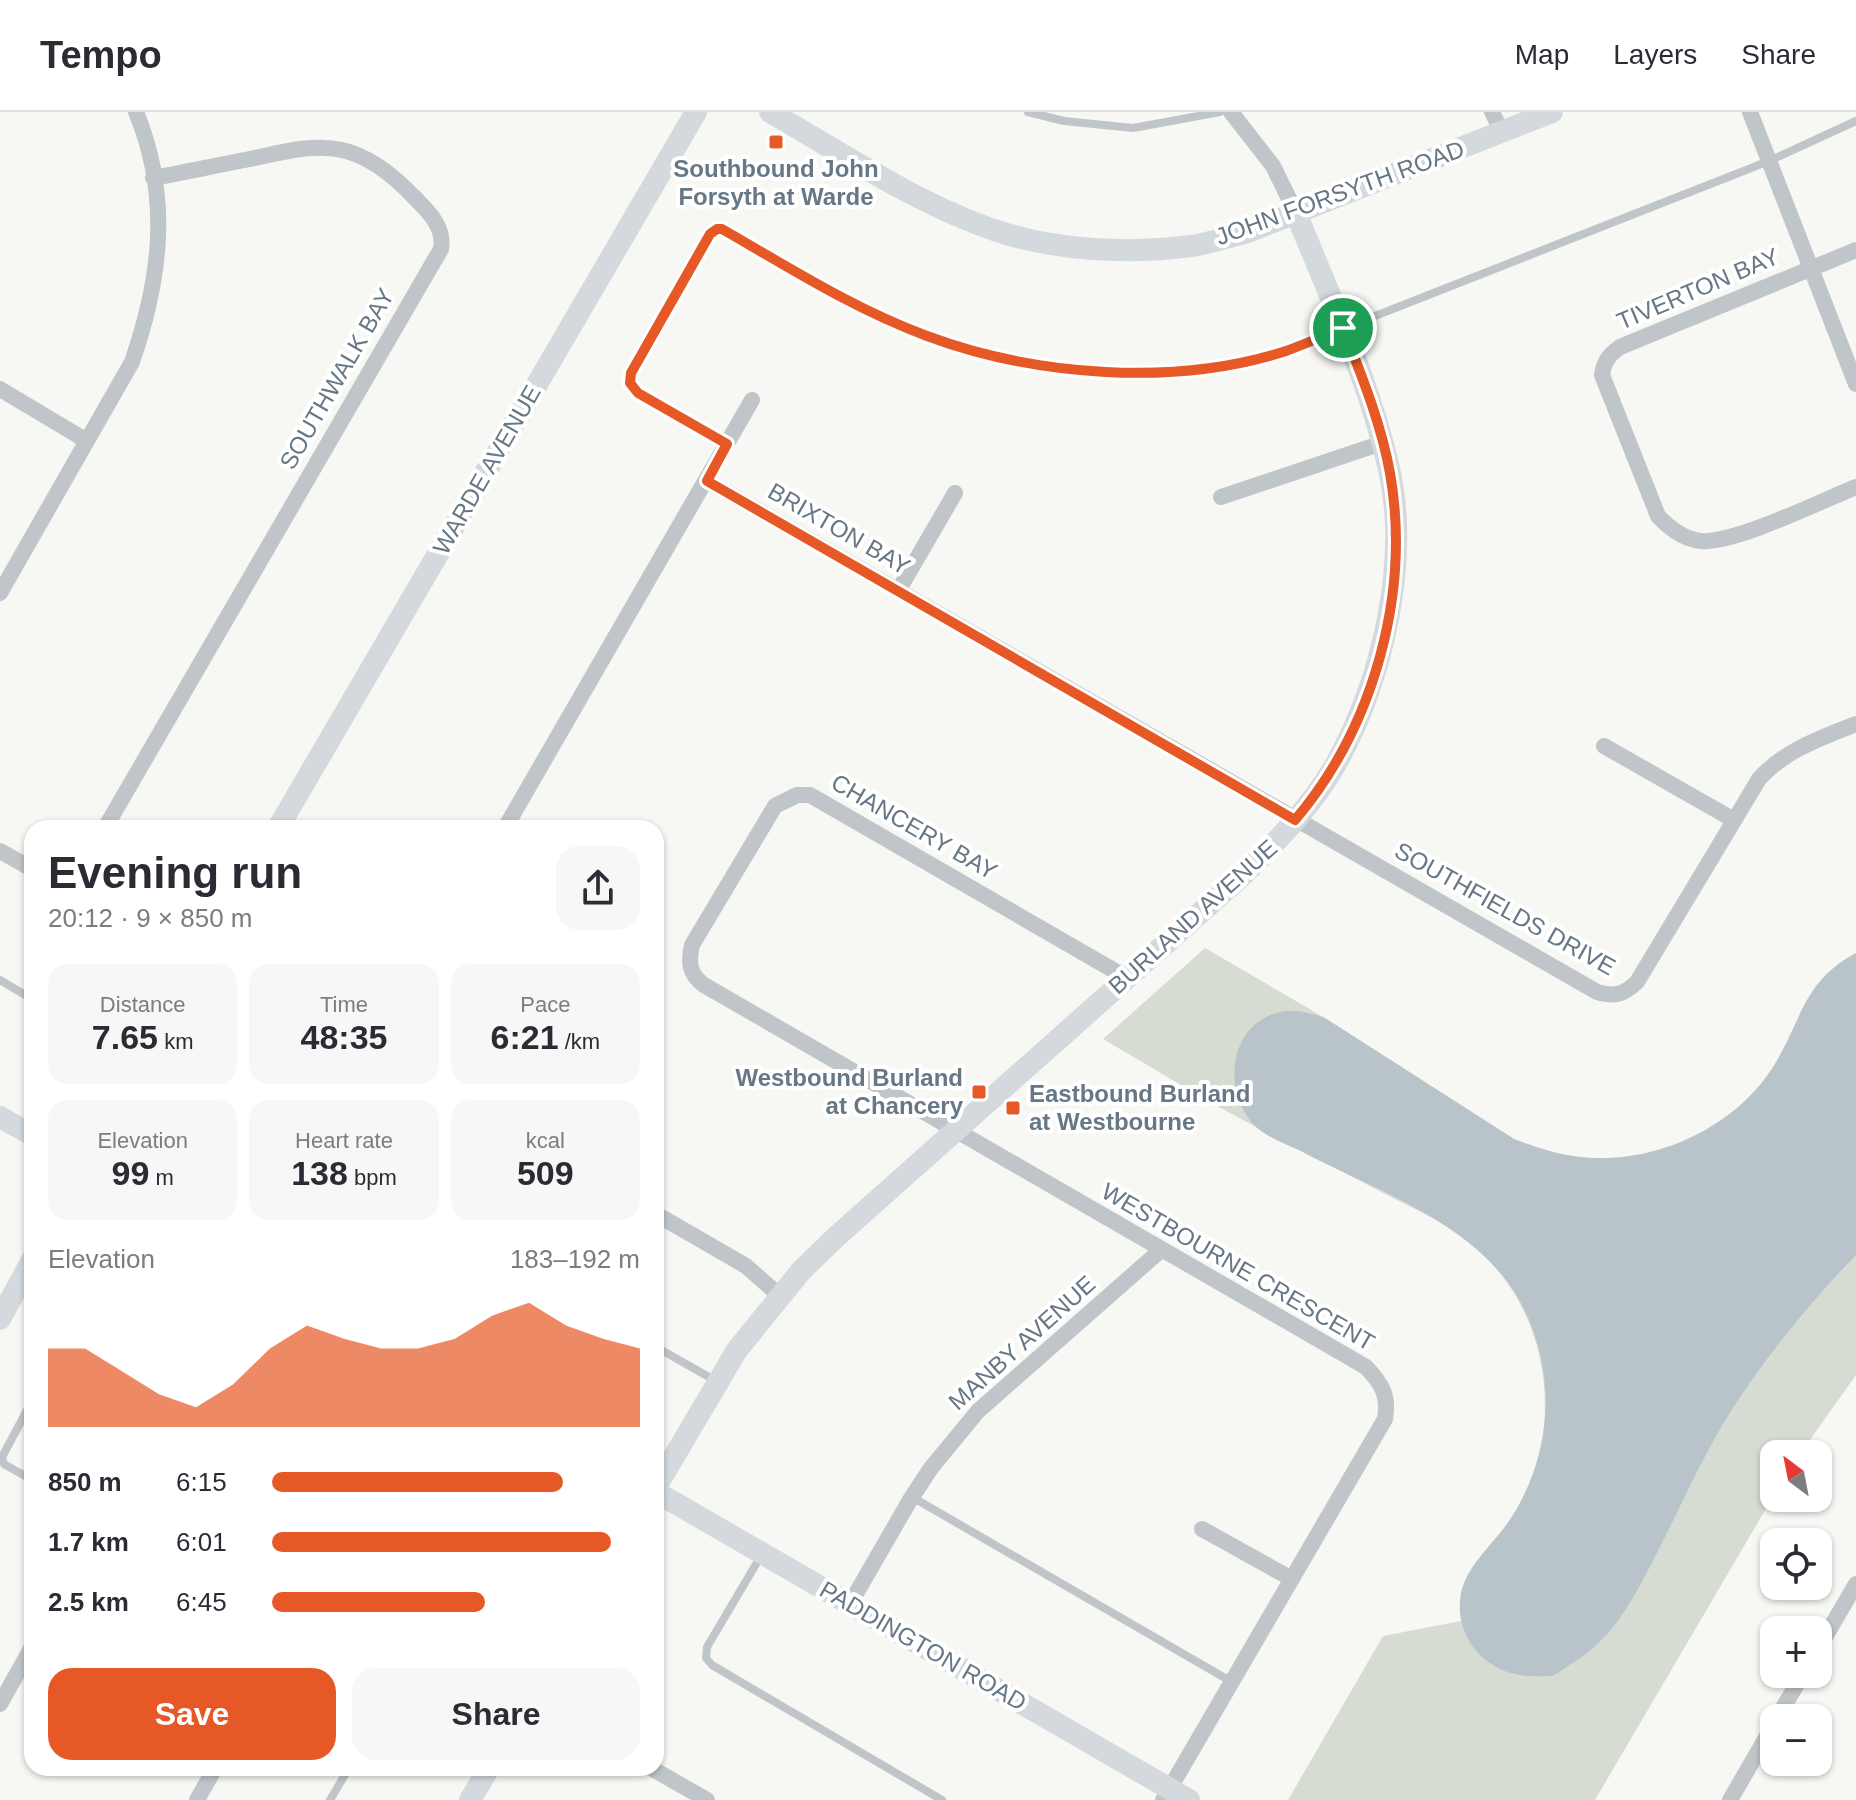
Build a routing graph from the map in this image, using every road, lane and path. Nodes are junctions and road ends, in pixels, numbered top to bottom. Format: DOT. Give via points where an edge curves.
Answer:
graph roads {
  1 [pos="136,112"];
  2 [pos="696,112"];
  3 [pos="770,112"];
  4 [pos="1028,112"];
  5 [pos="1220,112"];
  6 [pos="1231,112"];
  7 [pos="1552,112"];
  8 [pos="1750,112"];
  9 [pos="1856,121"];
  10 [pos="1497,122"];
  11 [pos="1769,161"];
  12 [pos="153,178"];
  13 [pos="1296,213"];
  14 [pos="1856,250"];
  15 [pos="1810,268"];
  16 [pos="1343,328"];
  17 [pos="1856,384"];
  18 [pos="0,389"];
  19 [pos="752,400"];
  20 [pos="87,441"];
  21 [pos="1382,443"];
  22 [pos="727,444"];
  23 [pos="707,481"];
  24 [pos="1856,487"];
  25 [pos="955,493"];
  26 [pos="1221,497"];
  27 [pos="898,591"];
  28 [pos="0,593"];
  29 [pos="1856,724"];
  30 [pos="1604,746"];
  31 [pos="110,820"];
  32 [pos="283,820"];
  33 [pos="510,820"];
  34 [pos="1295,820"];
  35 [pos="1734,820"];
  36 [pos="0,851"];
  37 [pos="24,864"];
  38 [pos="1127,978"];
  39 [pos="0,980"];
  40 [pos="24,994"];
  41 [pos="0,1117"];
  42 [pos="24,1130"];
  43 [pos="956,1131"];
  44 [pos="664,1219"];
  45 [pos="1161,1250"];
  46 [pos="24,1275"];
  47 [pos="780,1296"];
  48 [pos="0,1319"];
  49 [pos="664,1352"];
  50 [pos="716,1382"];
  51 [pos="24,1416"];
  52 [pos="24,1475"];
  53 [pos="664,1476"];
  54 [pos="664,1495"];
  55 [pos="912,1497"];
  56 [pos="1202,1529"];
  57 [pos="763,1554"];
  58 [pos="1292,1579"];
  59 [pos="1856,1584"];
  60 [pos="850,1604"];
  61 [pos="1832,1625"];
  62 [pos="24,1661"];
  63 [pos="1232,1682"];
  64 [pos="0,1704"];
  65 [pos="1760,1748"];
  66 [pos="664,1775"];
  67 [pos="210,1776"];
  68 [pos="344,1776"];
  69 [pos="484,1776"];
  70 [pos="1174,1796"];
  71 [pos="197,1800"];
  72 [pos="330,1800"];
  73 [pos="470,1800"];
  74 [pos="707,1800"];
  75 [pos="942,1800"];
  76 [pos="1730,1800"];
  1 -- 12 [label="street"];
  2 -- 32 [label="street, WARDE AVENUE"];
  3 -- 13 [label="street, JOHN FORSYTH ROAD" via="947,211 1026,240 1140,249 1193,245"];
  4 -- 5 [label="lane" via="1133,128"];
  6 -- 13 [label="street" via="1273,166"];
  7 -- 10 [label="street, JOHN FORSYTH ROAD"];
  8 -- 11 [label="street"];
  9 -- 11 [label="lane"];
  10 -- 13 [label="street, JOHN FORSYTH ROAD"];
  11 -- 15 [label="street"];
  11 -- 16 [label="lane"];
  12 -- 20 [label="street" via="160,219 158,255 144,327 132,362"];
  12 -- 31 [label="street, SOUTHWALK BAY" via="301,149 343,150 400,182 427,210 443,239"];
  13 -- 16 [label="street, BURLAND AVENUE"];
  14 -- 15 [label="street"];
  15 -- 17 [label="street"];
  15 -- 24 [label="street, TIVERTON BAY" via="1620,347 1610,354 1602,375 1658,516 1685,536 1702,541 1739,535"];
  16 -- 21 [label="street, BURLAND AVENUE"];
  16 -- 22 [label="lane" via="1286,351 1153,373 1042,365 927,336 835,294 717,229 638,359 630,383 638,393"];
  18 -- 20 [label="street"];
  19 -- 22 [label="street"];
  20 -- 28 [label="street"];
  21 -- 26 [label="street"];
  21 -- 34 [label="street, BURLAND AVENUE" via="1390,473 1395,564 1383,647 1336,764"];
  22 -- 23 [label="street"];
  23 -- 27 [label="street, BRIXTON BAY"];
  23 -- 33 [label="street"];
  25 -- 27 [label="street"];
  27 -- 34 [label="street, BRIXTON BAY"];
  29 -- 35 [label="street, SOUTHFIELDS DRIVE" via="1772,765"];
  30 -- 35 [label="street"];
  34 -- 35 [label="street, SOUTHFIELDS DRIVE" via="1611,996 1637,982"];
  34 -- 38 [label="street, BURLAND AVENUE" via="1244,874"];
  36 -- 37 [label="street"];
  38 -- 43 [label="street, BURLAND AVENUE"];
  38 -- 43 [label="street, CHANCERY BAY" via="821,800 797,795 775,806 692,945 689,959 696,979"];
  39 -- 40 [label="lane"];
  41 -- 42 [label="street"];
  43 -- 45 [label="street, WESTBOURNE CRESCENT"];
  43 -- 47 [label="street, BURLAND AVENUE" via="836,1237"];
  44 -- 47 [label="street" via="746,1266"];
  45 -- 55 [label="street, MANBY AVENUE" via="978,1411"];
  45 -- 58 [label="street, WESTBOURNE CRESCENT" via="1366,1367 1386,1394 1385,1419"];
  46 -- 48 [label="street"];
  47 -- 50 [label="street, BURLAND AVENUE"];
  49 -- 50 [label="lane"];
  50 -- 53 [label="street, BURLAND AVENUE"];
  51 -- 52 [label="lane" via="2,1457 4,1464"];
  54 -- 57 [label="street, PADDINGTON ROAD"];
  55 -- 60 [label="street, MANBY AVENUE"];
  55 -- 63 [label="lane"];
  56 -- 58 [label="street"];
  57 -- 60 [label="street, PADDINGTON ROAD"];
  57 -- 75 [label="lane" via="707,1647 706,1658"];
  58 -- 63 [label="street, WESTBOURNE CRESCENT"];
  59 -- 61 [label="street"];
  60 -- 70 [label="street, PADDINGTON ROAD"];
  62 -- 64 [label="street"];
  63 -- 70 [label="street, WESTBOURNE CRESCENT"];
  65 -- 76 [label="street"];
  66 -- 74 [label="street"];
  67 -- 71 [label="street"];
  68 -- 72 [label="lane"];
  69 -- 73 [label="street"];
}
